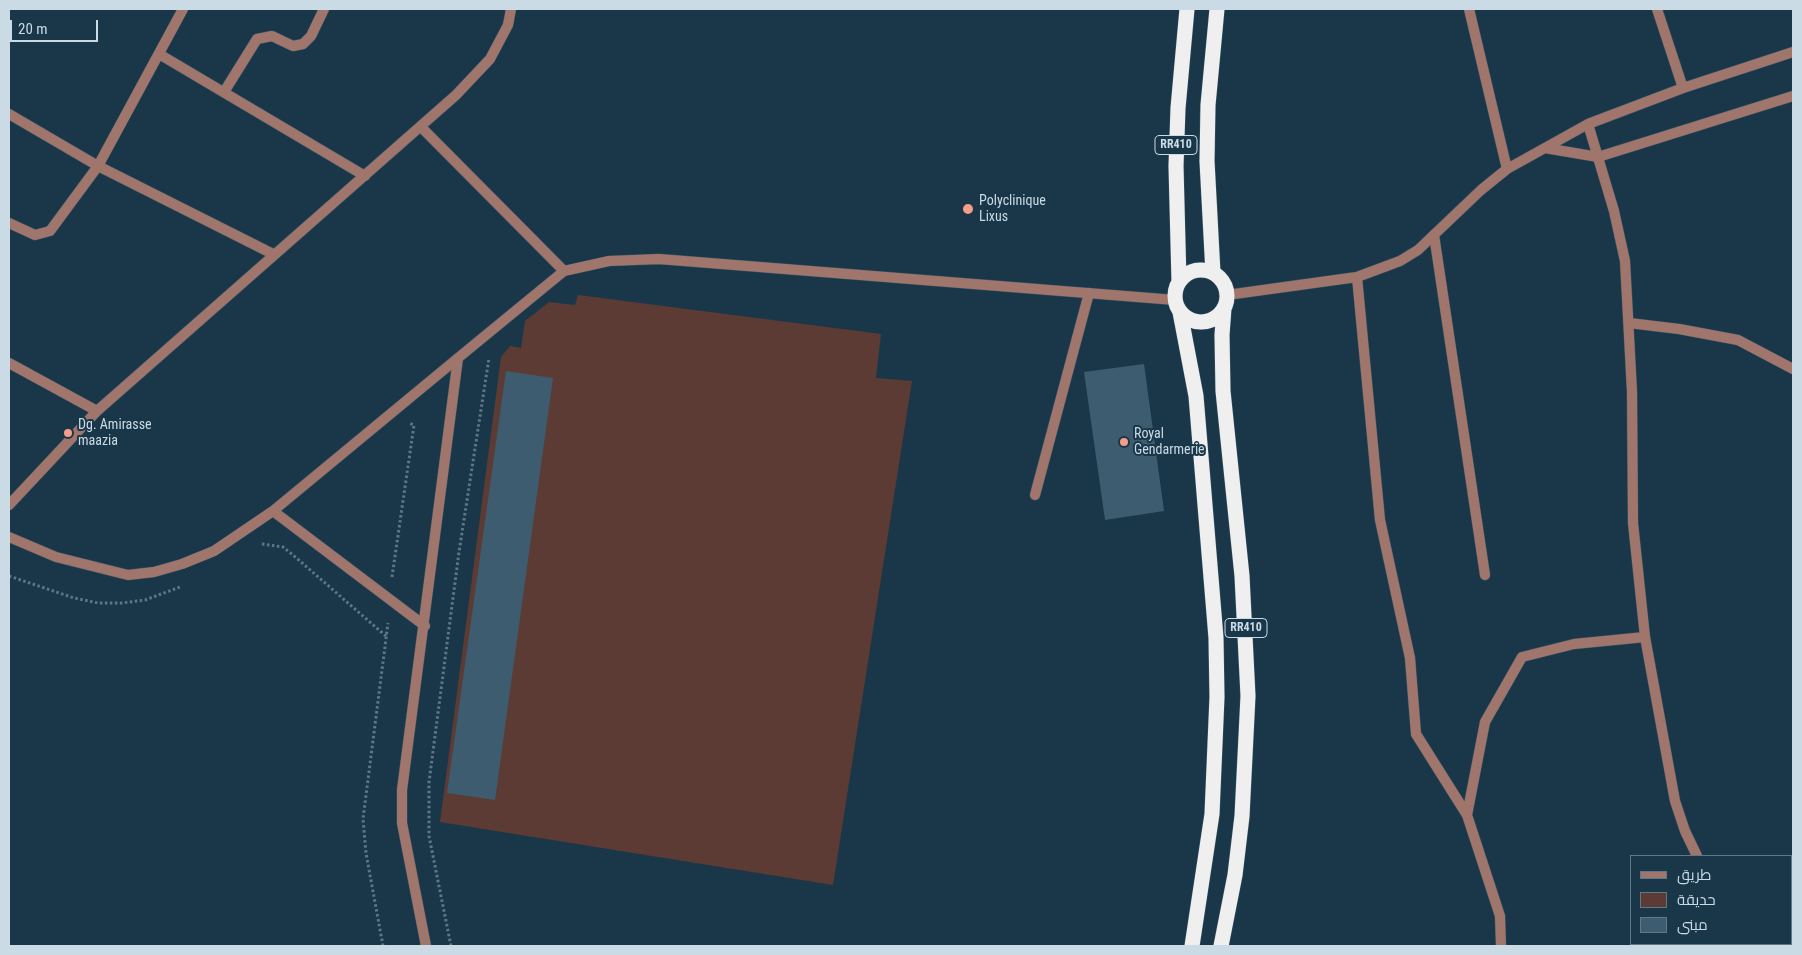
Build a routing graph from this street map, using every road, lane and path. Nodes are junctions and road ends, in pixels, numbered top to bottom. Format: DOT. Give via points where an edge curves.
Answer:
graph roads {
  1 [pos="183,9"];
  2 [pos="324,9"];
  3 [pos="511,9"];
  4 [pos="1187,9"];
  5 [pos="1217,9"];
  6 [pos="1469,9"];
  7 [pos="1658,9"];
  8 [pos="1793,52"];
  9 [pos="159,54"];
  10 [pos="1682,88"];
  11 [pos="224,92"];
  12 [pos="1793,96"];
  13 [pos="9,114"];
  14 [pos="1588,124"];
  15 [pos="421,127"];
  16 [pos="1545,148"];
  17 [pos="1598,157"];
  18 [pos="98,166"];
  19 [pos="1507,169"];
  20 [pos="365,176"];
  21 [pos="9,224"];
  22 [pos="1434,235"];
  23 [pos="273,254"];
  24 [pos="564,271"];
  25 [pos="1213,273"];
  26 [pos="1356,277"];
  27 [pos="1178,282"];
  28 [pos="1089,293"];
  29 [pos="1226,301"];
  30 [pos="1178,306"];
  31 [pos="1629,323"];
  32 [pos="494,327"];
  33 [pos="458,358"];
  34 [pos="9,363"];
  35 [pos="1793,369"];
  36 [pos="98,411"];
  37 [pos="407,422"];
  38 [pos="1035,495"];
  39 [pos="9,505"];
  40 [pos="273,511"];
  41 [pos="9,537"];
  42 [pos="255,545"];
  43 [pos="1485,575"];
  44 [pos="9,576"];
  45 [pos="182,586"];
  46 [pos="390,601"];
  47 [pos="425,626"];
  48 [pos="1645,637"];
  49 [pos="387,638"];
  50 [pos="1467,814"];
  51 [pos="1697,855"];
  52 [pos="383,946"];
  53 [pos="426,946"];
  54 [pos="451,946"];
  55 [pos="1192,946"];
  56 [pos="1220,946"];
  57 [pos="1501,946"];
  1 -- 9 [label="street"];
  2 -- 11 [label="street" via="311,36 303,44 293,46 272,36 257,39"];
  3 -- 15 [label="street" via="508,24 490,59"];
  4 -- 27 [label="highway, RR410" via="1176,166"];
  5 -- 25 [label="highway, RR410" via="1207,142"];
  6 -- 19 [label="street"];
  7 -- 10 [label="street"];
  8 -- 10 [label="street"];
  9 -- 11 [label="street"];
  9 -- 18 [label="street"];
  10 -- 14 [label="street"];
  11 -- 20 [label="street"];
  12 -- 17 [label="street"];
  13 -- 18 [label="street"];
  14 -- 16 [label="street"];
  14 -- 17 [label="street"];
  15 -- 20 [label="street"];
  15 -- 24 [label="street"];
  16 -- 17 [label="street"];
  16 -- 19 [label="street"];
  17 -- 31 [label="street" via="1625,261"];
  18 -- 21 [label="street" via="50,231 35,236"];
  18 -- 23 [label="street"];
  19 -- 22 [label="street"];
  20 -- 23 [label="street"];
  22 -- 26 [label="street" via="1400,261"];
  22 -- 43 [label="street"];
  23 -- 36 [label="street"];
  24 -- 28 [label="street" via="609,261 659,260"];
  24 -- 32 [label="street"];
  25 -- 27 [label="highway" via="1194,271"];
  25 -- 29 [label="highway, RR410" via="1221,278"];
  26 -- 29 [label="street"];
  26 -- 50 [label="street" via="1380,520 1410,658 1416,734"];
  27 -- 30 [label="highway, RR410" via="1175,291"];
  28 -- 30 [label="street"];
  28 -- 38 [label="street"];
  29 -- 30 [label="highway" via="1218,316 1208,321 1188,319"];
  29 -- 56 [label="highway, RR410" via="1222,335 1223,391 1242,576 1248,696 1242,816 1235,875"];
  30 -- 55 [label="highway, RR410" via="1196,396 1216,638 1212,814"];
  31 -- 35 [label="street" via="1738,340"];
  31 -- 48 [label="street" via="1634,523"];
  32 -- 33 [label="street"];
  32 -- 54 [label="path" via="459,552 429,782 429,836"];
  33 -- 40 [label="street"];
  33 -- 47 [label="street"];
  34 -- 36 [label="street"];
  36 -- 39 [label="street"];
  37 -- 46 [label="path" via="414,425"];
  40 -- 41 [label="street" via="214,551 182,564 128,575 56,557"];
  40 -- 46 [label="street"];
  42 -- 49 [label="path" via="283,547"];
  44 -- 45 [label="path" via="98,603 145,600"];
  46 -- 47 [label="street"];
  46 -- 49 [label="path"];
  47 -- 53 [label="street" via="402,790 402,823"];
  48 -- 50 [label="street" via="1574,644 1522,657 1485,722"];
  48 -- 51 [label="street" via="1675,801"];
  49 -- 52 [label="path" via="363,819 363,836"];
  50 -- 57 [label="street" via="1500,916"];
}
